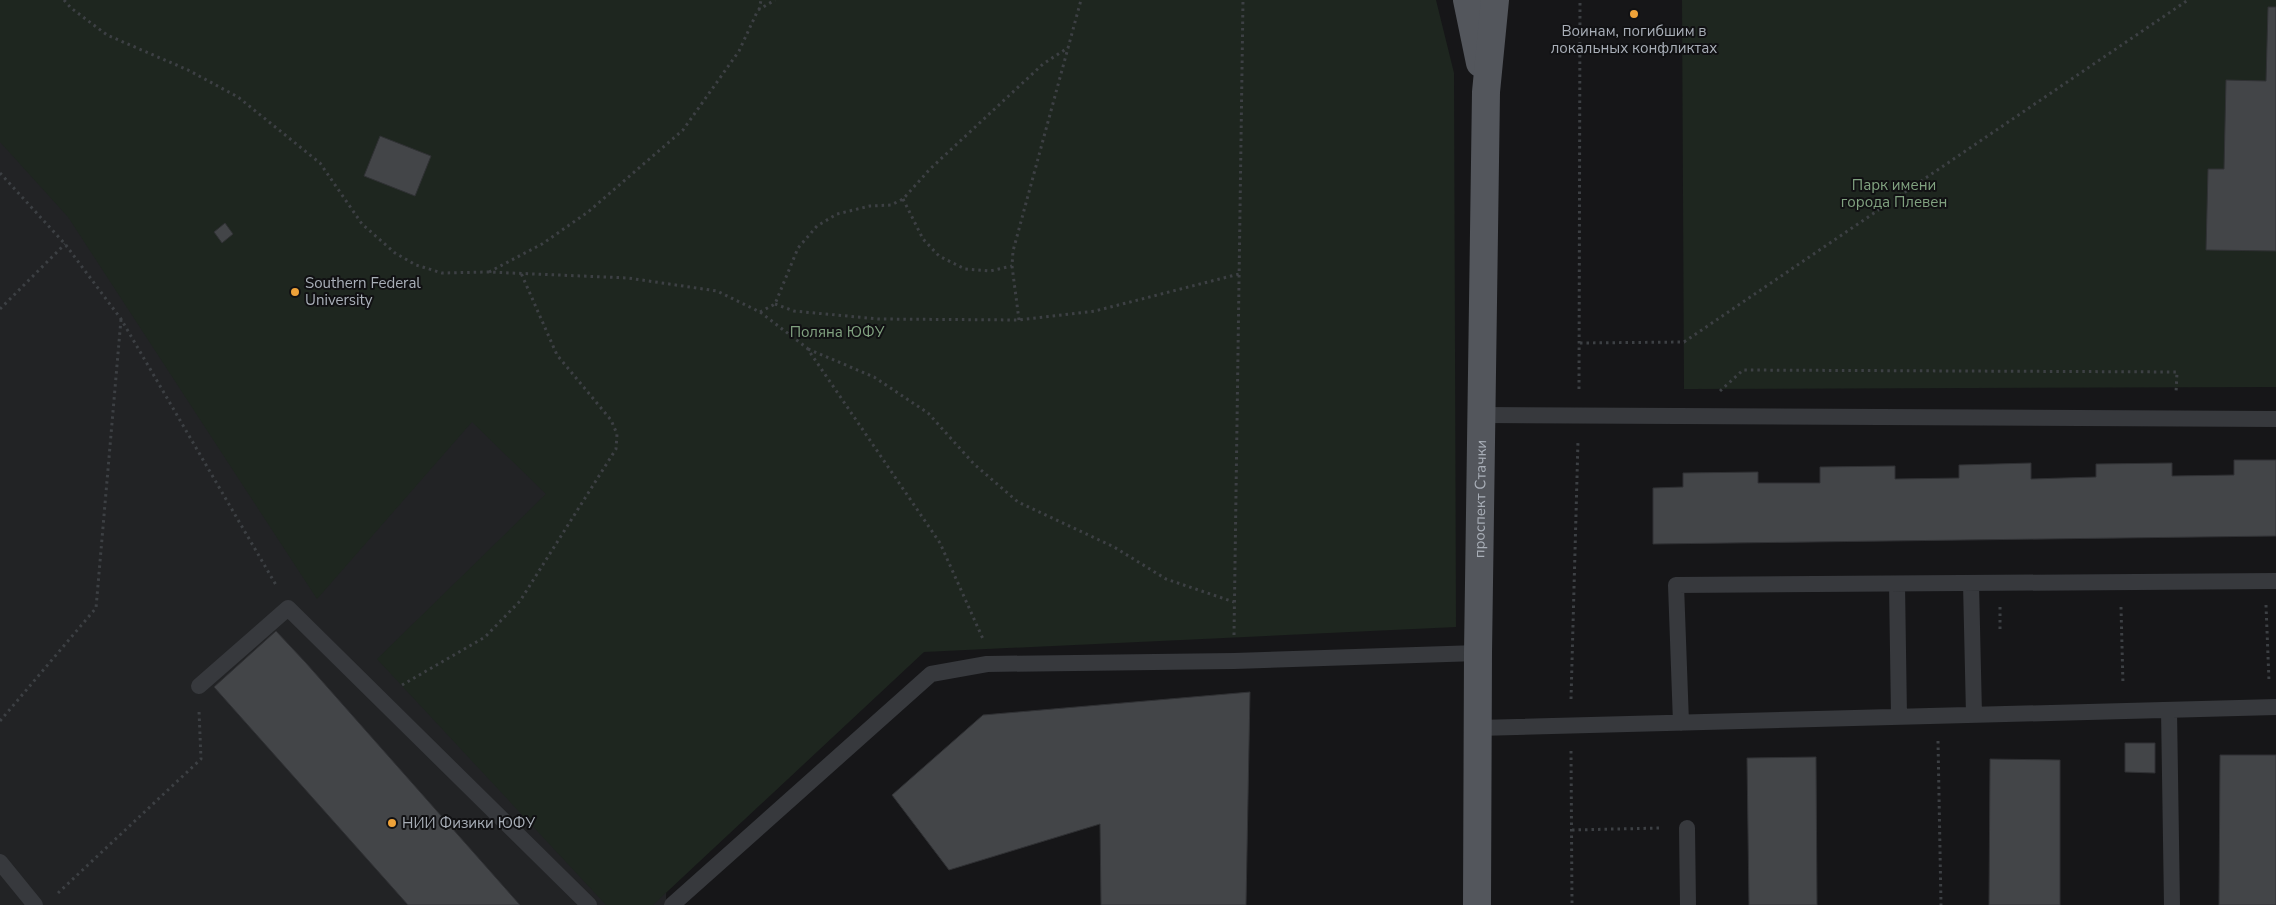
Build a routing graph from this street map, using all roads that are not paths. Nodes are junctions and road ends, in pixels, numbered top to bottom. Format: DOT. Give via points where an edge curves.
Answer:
graph roads {
  1 [pos="1467,0"];
  2 [pos="1495,0"];
  3 [pos="1486,92"];
  4 [pos="1483,415"];
  5 [pos="2276,419"];
  6 [pos="2270,581"];
  7 [pos="1971,583"];
  8 [pos="1897,584"];
  9 [pos="1478,653"];
  10 [pos="199,686"];
  11 [pos="2273,707"];
  12 [pos="2169,710"];
  13 [pos="1974,715"];
  14 [pos="1899,717"];
  15 [pos="1681,723"];
  16 [pos="1478,728"];
  17 [pos="1687,828"];
  18 [pos="0,862"];
  19 [pos="35,905"];
  20 [pos="588,905"];
  21 [pos="672,905"];
  22 [pos="1477,905"];
  23 [pos="1688,905"];
  24 [pos="2172,905"];
  1 -- 3 [label="main road, проспект Стачки"];
  2 -- 3 [label="main road, проспект Стачки"];
  3 -- 4 [label="main road, проспект Стачки"];
  4 -- 5 [label="lane"];
  4 -- 9 [label="main road, проспект Стачки"];
  6 -- 7 [label="lane"];
  7 -- 8 [label="lane"];
  7 -- 13 [label="lane"];
  8 -- 14 [label="lane"];
  8 -- 15 [label="lane" via="1676,585"];
  9 -- 16 [label="main road, проспект Стачки"];
  9 -- 21 [label="lane" via="1234,661 987,664 931,674"];
  10 -- 20 [label="lane" via="288,608"];
  11 -- 12 [label="lane"];
  12 -- 13 [label="lane"];
  12 -- 24 [label="lane"];
  13 -- 14 [label="lane"];
  14 -- 15 [label="lane"];
  15 -- 16 [label="lane"];
  16 -- 22 [label="main road, проспект Стачки"];
  17 -- 23 [label="lane"];
  18 -- 19 [label="lane"];
}
